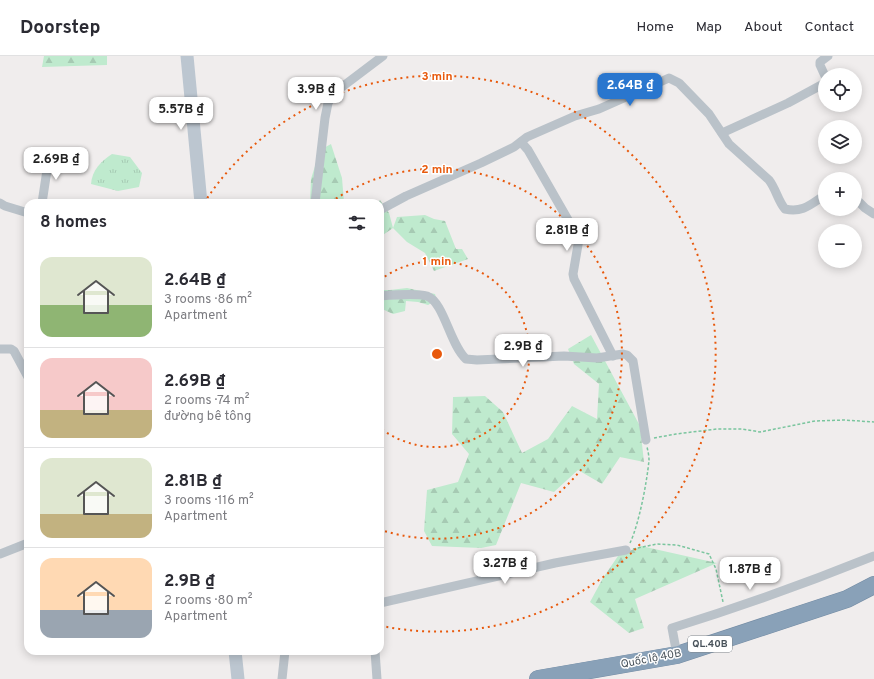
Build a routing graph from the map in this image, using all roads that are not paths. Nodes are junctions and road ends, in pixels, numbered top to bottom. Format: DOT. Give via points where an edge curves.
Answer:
graph roads {
  1 [pos="187,56"];
  2 [pos="382,56"];
  3 [pos="828,56"];
  4 [pos="821,68"];
  5 [pos="818,86"];
  6 [pos="722,133"];
  7 [pos="521,142"];
  8 [pos="49,156"];
  9 [pos="43,199"];
  10 [pos="201,199"];
  11 [pos="315,199"];
  12 [pos="818,200"];
  13 [pos="0,203"];
  14 [pos="862,205"];
  15 [pos="384,208"];
  16 [pos="24,212"];
  17 [pos="874,214"];
  18 [pos="384,296"];
  19 [pos="0,349"];
  20 [pos="612,356"];
  21 [pos="24,370"];
  22 [pos="646,440"];
  23 [pos="24,545"];
  24 [pos="626,550"];
  25 [pos="0,554"];
  26 [pos="874,556"];
  27 [pos="874,585"];
  28 [pos="384,602"];
  29 [pos="235,655"];
  30 [pos="285,655"];
  31 [pos="374,655"];
  32 [pos="677,655"];
  33 [pos="238,679"];
  34 [pos="282,679"];
  35 [pos="376,679"];
  36 [pos="538,679"];
  1 -- 10 [label="street"];
  2 -- 11 [label="street" via="330,98"];
  3 -- 4 [label="street" via="820,62"];
  5 -- 6 [label="street" via="788,103"];
  6 -- 7 [label="street" via="709,114 679,82 669,78 599,109 575,116"];
  6 -- 12 [label="street" via="729,144 769,180 785,209 797,211"];
  7 -- 15 [label="street"];
  7 -- 20 [label="street" via="579,239 574,279"];
  8 -- 9 [label="street"];
  13 -- 16 [label="street"];
  14 -- 17 [label="street"];
  18 -- 20 [label="street" via="430,298 438,307 457,349 466,359"];
  19 -- 21 [label="street" via="14,351"];
  20 -- 22 [label="street" via="627,355 633,361"];
  23 -- 25 [label="street"];
  24 -- 28 [label="street" via="555,563"];
  26 -- 32 [label="street" via="816,579 672,628"];
  27 -- 32 [label="highway, Quốc lộ 40B / QL.40B" via="847,599"];
  29 -- 33 [label="street"];
  30 -- 34 [label="street"];
  31 -- 35 [label="street"];
  32 -- 36 [label="highway, Quốc lộ 40B / QL.40B"];
}
